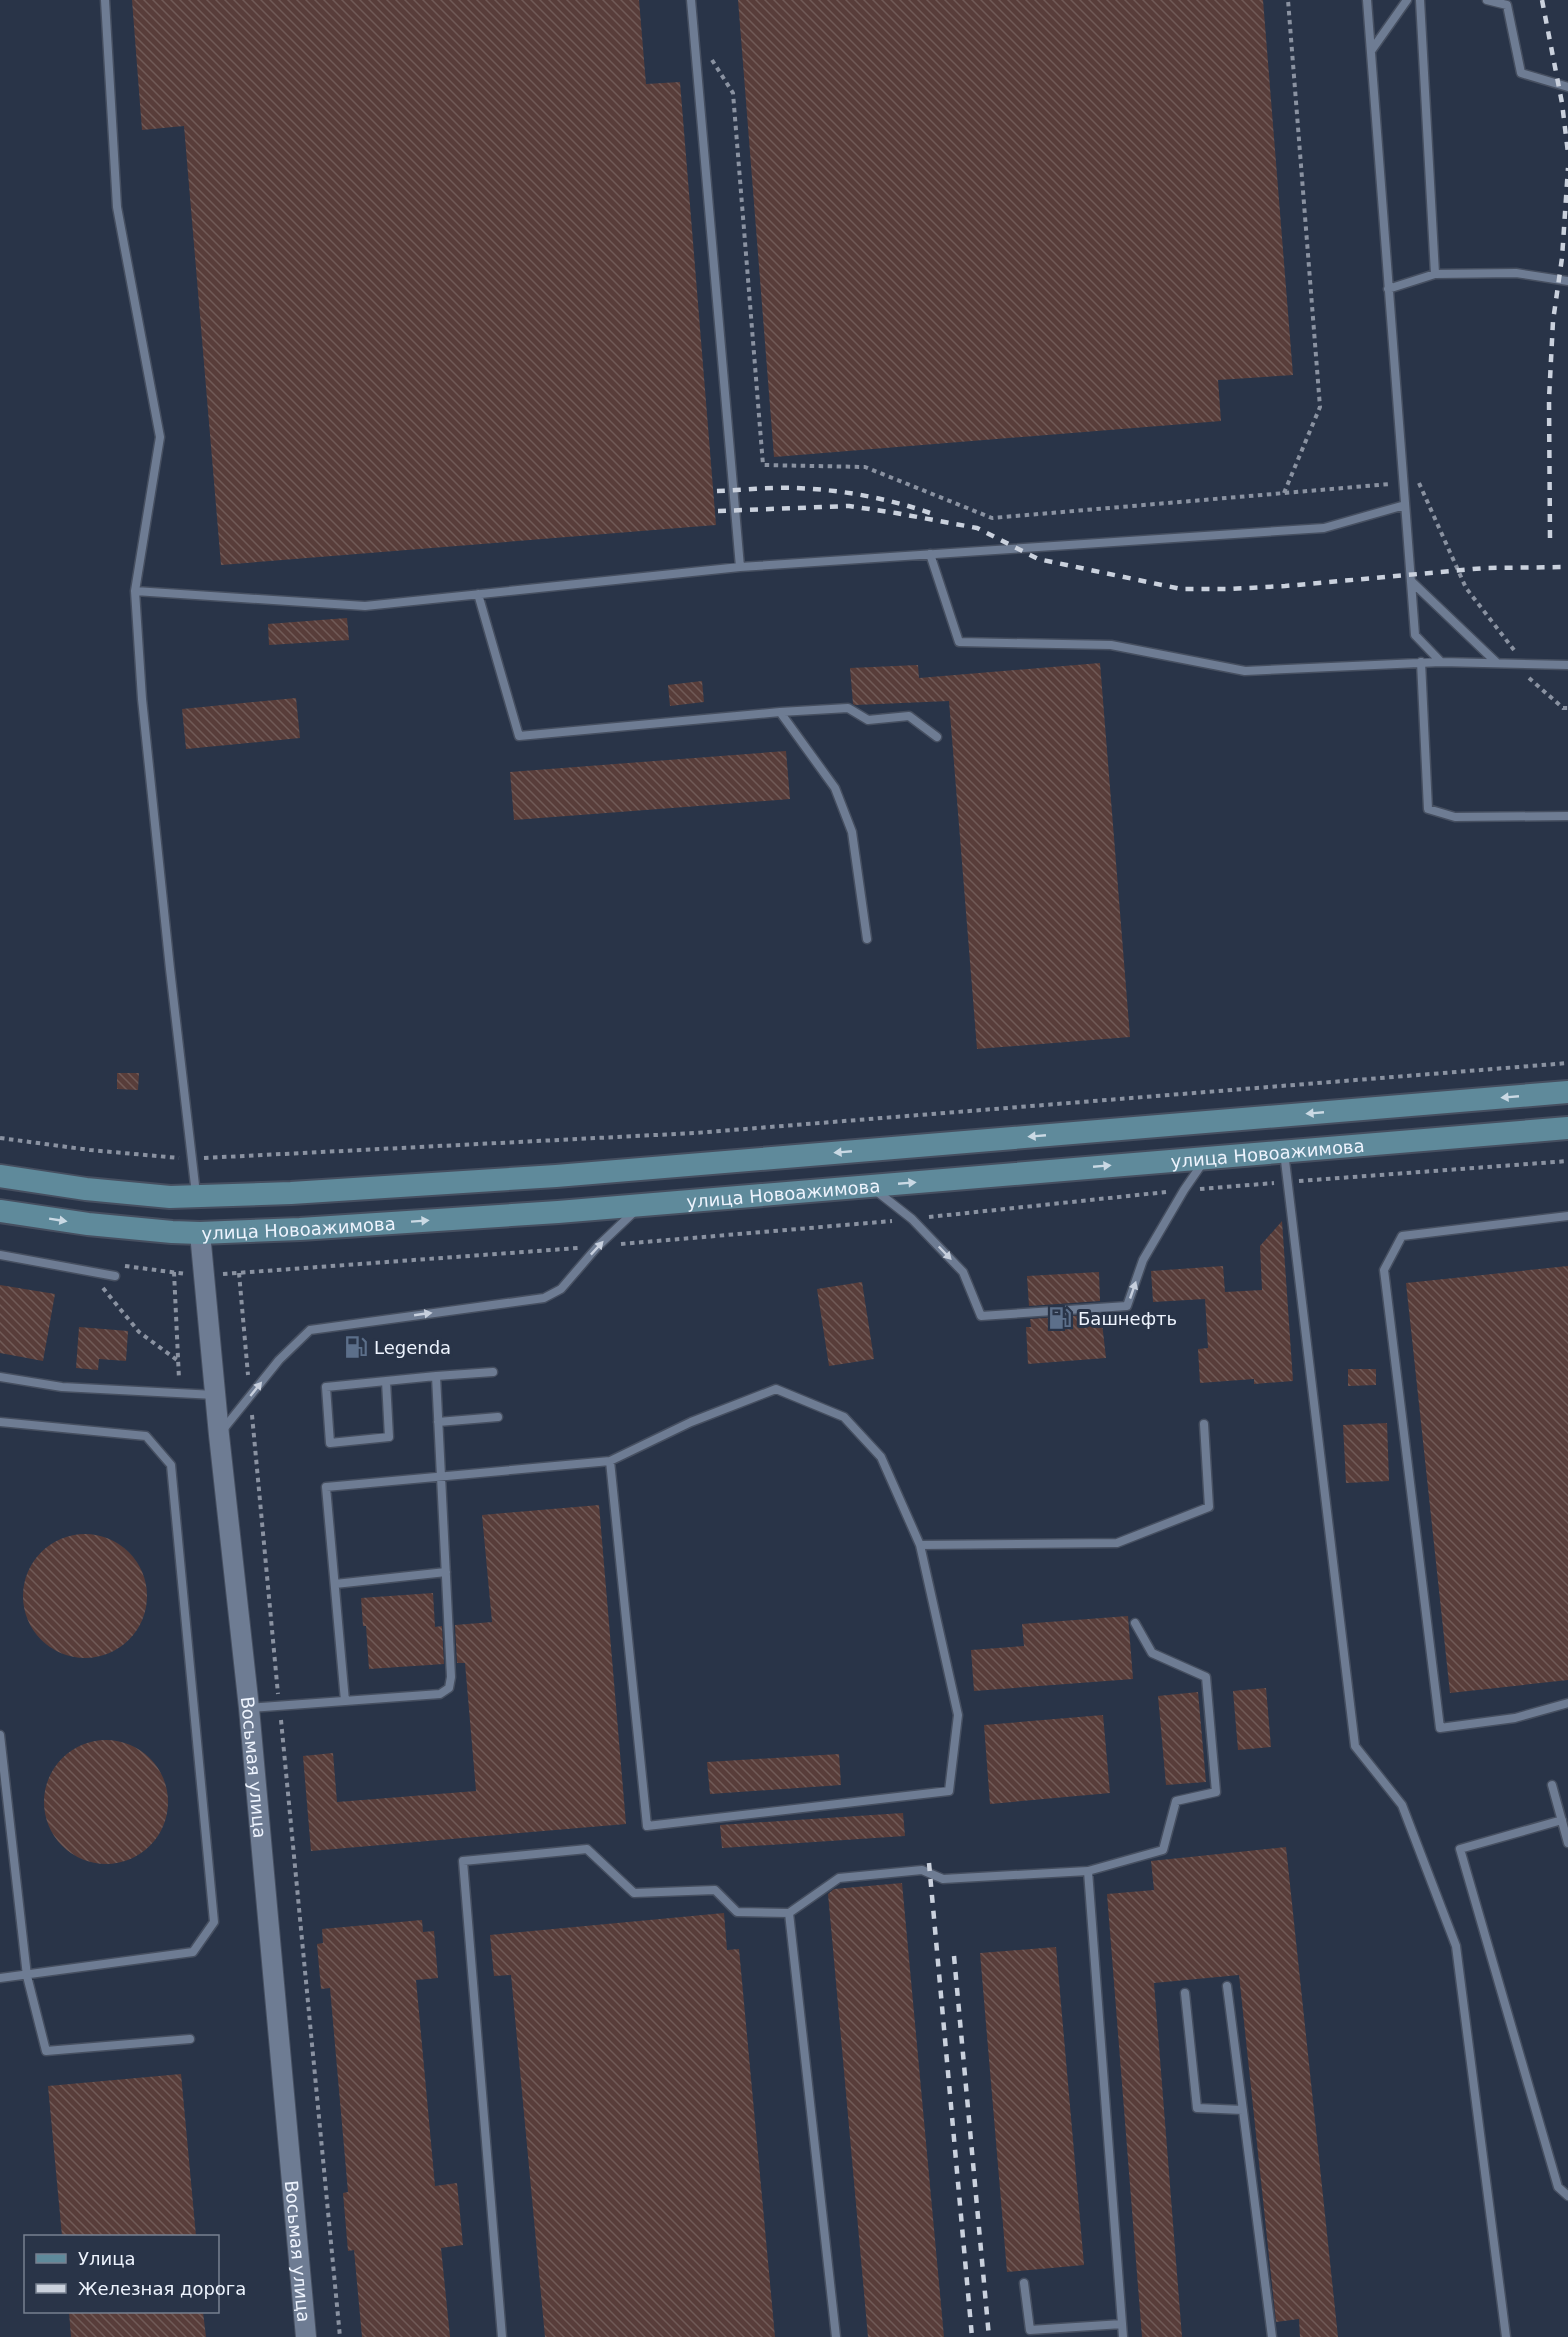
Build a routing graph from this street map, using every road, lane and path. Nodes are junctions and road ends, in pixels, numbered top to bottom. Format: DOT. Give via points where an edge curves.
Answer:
graph roads {
  1 [pos="105,0"];
  2 [pos="691,0"];
  3 [pos="1288,0"];
  4 [pos="1367,0"];
  5 [pos="1407,0"];
  6 [pos="1420,0"];
  7 [pos="1488,0"];
  8 [pos="694,32"];
  9 [pos="1371,51"];
  10 [pos="1568,87"];
  11 [pos="1435,274"];
  12 [pos="1568,281"];
  13 [pos="1388,288"];
  14 [pos="763,465"];
  15 [pos="1284,493"];
  16 [pos="1405,505"];
  17 [pos="930,554"];
  18 [pos="740,567"];
  19 [pos="1410,581"];
  20 [pos="135,591"];
  21 [pos="478,594"];
  22 [pos="1421,662"];
  23 [pos="1441,662"];
  24 [pos="1497,663"];
  25 [pos="1568,665"];
  26 [pos="780,712"];
  27 [pos="937,737"];
  28 [pos="1568,816"];
  29 [pos="867,939"];
  30 [pos="1568,1063"];
  31 [pos="1568,1092"];
  32 [pos="1568,1128"];
  33 [pos="0,1138"];
  34 [pos="1284,1151"];
  35 [pos="1206,1157"];
  36 [pos="192,1159"];
  37 [pos="1568,1161"];
  38 [pos="0,1176"];
  39 [pos="1288,1182"];
  40 [pos="870,1186"];
  41 [pos="1184,1190"];
  42 [pos="196,1197"];
  43 [pos="641,1205"];
  44 [pos="0,1211"];
  45 [pos="1568,1215"];
  46 [pos="912,1219"];
  47 [pos="200,1233"];
  48 [pos="598,1246"];
  49 [pos="0,1256"];
  50 [pos="117,1265"];
  51 [pos="90,1271"];
  52 [pos="174,1272"];
  53 [pos="239,1273"];
  54 [pos="115,1276"];
  55 [pos="205,1276"];
  56 [pos="177,1360"];
  57 [pos="493,1372"];
  58 [pos="436,1376"];
  59 [pos="0,1377"];
  60 [pos="386,1381"];
  61 [pos="181,1393"];
  62 [pos="215,1395"];
  63 [pos="250,1396"];
  64 [pos="498,1417"];
  65 [pos="0,1422"];
  66 [pos="438,1422"];
  67 [pos="1204,1424"];
  68 [pos="219,1435"];
  69 [pos="610,1461"];
  70 [pos="441,1476"];
  71 [pos="920,1545"];
  72 [pos="446,1572"];
  73 [pos="335,1584"];
  74 [pos="1134,1623"];
  75 [pos="345,1701"];
  76 [pos="1568,1703"];
  77 [pos="279,1706"];
  78 [pos="249,1708"];
  79 [pos="0,1735"];
  80 [pos="1552,1785"];
  81 [pos="1562,1820"];
  82 [pos="1568,1843"];
  83 [pos="1088,1871"];
  84 [pos="789,1913"];
  85 [pos="27,1976"];
  86 [pos="0,1978"];
  87 [pos="1227,1986"];
  88 [pos="1185,1994"];
  89 [pos="190,2039"];
  90 [pos="1243,2110"];
  91 [pos="1568,2196"];
  92 [pos="1024,2283"];
  93 [pos="1122,2324"];
  94 [pos="306,2337"];
  95 [pos="340,2337"];
  96 [pos="502,2337"];
  97 [pos="836,2337"];
  98 [pos="1123,2337"];
  99 [pos="1272,2337"];
  100 [pos="1506,2337"];
  1 -- 20 [label="lane" via="117,207 160,437"];
  2 -- 8 [label="lane"];
  3 -- 15 [label="path" via="1320,407"];
  4 -- 9 [label="lane"];
  5 -- 9 [label="lane"];
  6 -- 11 [label="lane"];
  7 -- 10 [label="lane" via="1507,5 1521,73"];
  8 -- 14 [label="path" via="734,93"];
  8 -- 18 [label="lane"];
  9 -- 13 [label="lane"];
  11 -- 12 [label="lane" via="1516,273"];
  11 -- 13 [label="lane"];
  13 -- 16 [label="lane"];
  16 -- 17 [label="lane" via="1324,528"];
  16 -- 19 [label="lane"];
  17 -- 18 [label="lane"];
  17 -- 22 [label="lane" via="959,642 1111,645 1245,671"];
  18 -- 21 [label="lane"];
  19 -- 23 [label="lane" via="1415,635"];
  19 -- 24 [label="lane"];
  20 -- 21 [label="lane" via="365,606"];
  20 -- 36 [label="lane" via="142,699"];
  21 -- 26 [label="lane" via="519,736"];
  22 -- 23 [label="lane"];
  22 -- 28 [label="lane" via="1428,810 1455,817"];
  23 -- 24 [label="lane"];
  24 -- 25 [label="lane"];
  26 -- 27 [label="lane" via="848,708 868,720 909,716"];
  26 -- 29 [label="lane" via="835,788 852,832"];
  30 -- 36 [label="path" via="695,1133"];
  31 -- 42 [label="main road, улица Новоажимова, one-way" via="556,1176"];
  32 -- 34 [label="main road, улица Новоажимова"];
  33 -- 36 [label="path"];
  34 -- 35 [label="main road, улица Новоажимова"];
  34 -- 39 [label="lane"];
  40 -- 35 [label="main road, улица Новоажимова, one-way"];
  35 -- 41 [label="lane"];
  36 -- 42 [label="lane"];
  37 -- 39 [label="path"];
  38 -- 42 [label="main road, улица Новоажимова" via="86,1189"];
  39 -- 41 [label="path"];
  39 -- 100 [label="lane" via="1354,1746 1402,1805 1456,1946"];
  40 -- 43 [label="main road, улица Новоажимова"];
  40 -- 46 [label="lane"];
  41 -- 46 [label="path"];
  46 -- 41 [label="lane, one-way" via="963,1272 981,1316 1127,1306 1143,1260"];
  42 -- 47 [label="main road, Восьмая улица"];
  47 -- 43 [label="main road, улица Новоажимова, one-way"];
  43 -- 48 [label="lane"];
  44 -- 47 [label="main road, улица Новоажимова, one-way" via="87,1224"];
  45 -- 76 [label="lane" via="1402,1236 1384,1270 1440,1728 1515,1718"];
  46 -- 48 [label="path"];
  47 -- 55 [label="street, Восьмая улица"];
  48 -- 53 [label="path"];
  63 -- 48 [label="lane, one-way" via="310,1330 544,1298 561,1289"];
  49 -- 51 [label="lane"];
  50 -- 52 [label="path"];
  51 -- 54 [label="lane"];
  51 -- 56 [label="path" via="139,1332"];
  52 -- 55 [label="path"];
  52 -- 56 [label="path"];
  53 -- 55 [label="path"];
  53 -- 63 [label="path"];
  55 -- 62 [label="street, Восьмая улица"];
  56 -- 61 [label="path"];
  57 -- 58 [label="lane"];
  58 -- 60 [label="lane"];
  58 -- 66 [label="lane"];
  59 -- 61 [label="lane" via="62,1387"];
  60 -- 60 [label="lane" via="326,1387 330,1443 389,1437"];
  61 -- 62 [label="lane"];
  62 -- 68 [label="street, Восьмая улица"];
  63 -- 68 [label="lane"];
  63 -- 77 [label="path"];
  64 -- 66 [label="lane"];
  65 -- 85 [label="lane" via="146,1436 171,1465 214,1922 193,1953"];
  66 -- 70 [label="lane"];
  67 -- 71 [label="lane" via="1209,1507 1117,1544"];
  68 -- 78 [label="street, Восьмая улица"];
  69 -- 70 [label="lane"];
  69 -- 71 [label="lane" via="691,1422 776,1389 844,1417 881,1457"];
  69 -- 71 [label="lane" via="647,1826 949,1791 958,1715"];
  70 -- 72 [label="lane"];
  70 -- 73 [label="lane" via="326,1488"];
  72 -- 73 [label="lane"];
  72 -- 75 [label="lane" via="449,1688 440,1694"];
  73 -- 75 [label="lane"];
  74 -- 83 [label="lane" via="1152,1653 1206,1677 1216,1792 1176,1801 1163,1850"];
  75 -- 77 [label="lane"];
  77 -- 78 [label="lane"];
  77 -- 95 [label="path"];
  78 -- 94 [label="street, Восьмая улица"];
  79 -- 85 [label="lane"];
  80 -- 81 [label="lane"];
  81 -- 82 [label="lane"];
  81 -- 91 [label="lane" via="1460,1849 1558,2187"];
  83 -- 84 [label="lane" via="943,1879 922,1870 839,1878"];
  83 -- 93 [label="lane"];
  84 -- 96 [label="lane" via="737,1912 716,1890 634,1893 587,1849 463,1861"];
  84 -- 97 [label="lane"];
  85 -- 86 [label="lane"];
  85 -- 89 [label="lane" via="46,2051"];
  87 -- 90 [label="lane"];
  88 -- 90 [label="lane" via="1197,2108"];
  90 -- 99 [label="lane"];
  92 -- 93 [label="lane" via="1030,2330"];
  93 -- 98 [label="lane"];
}
